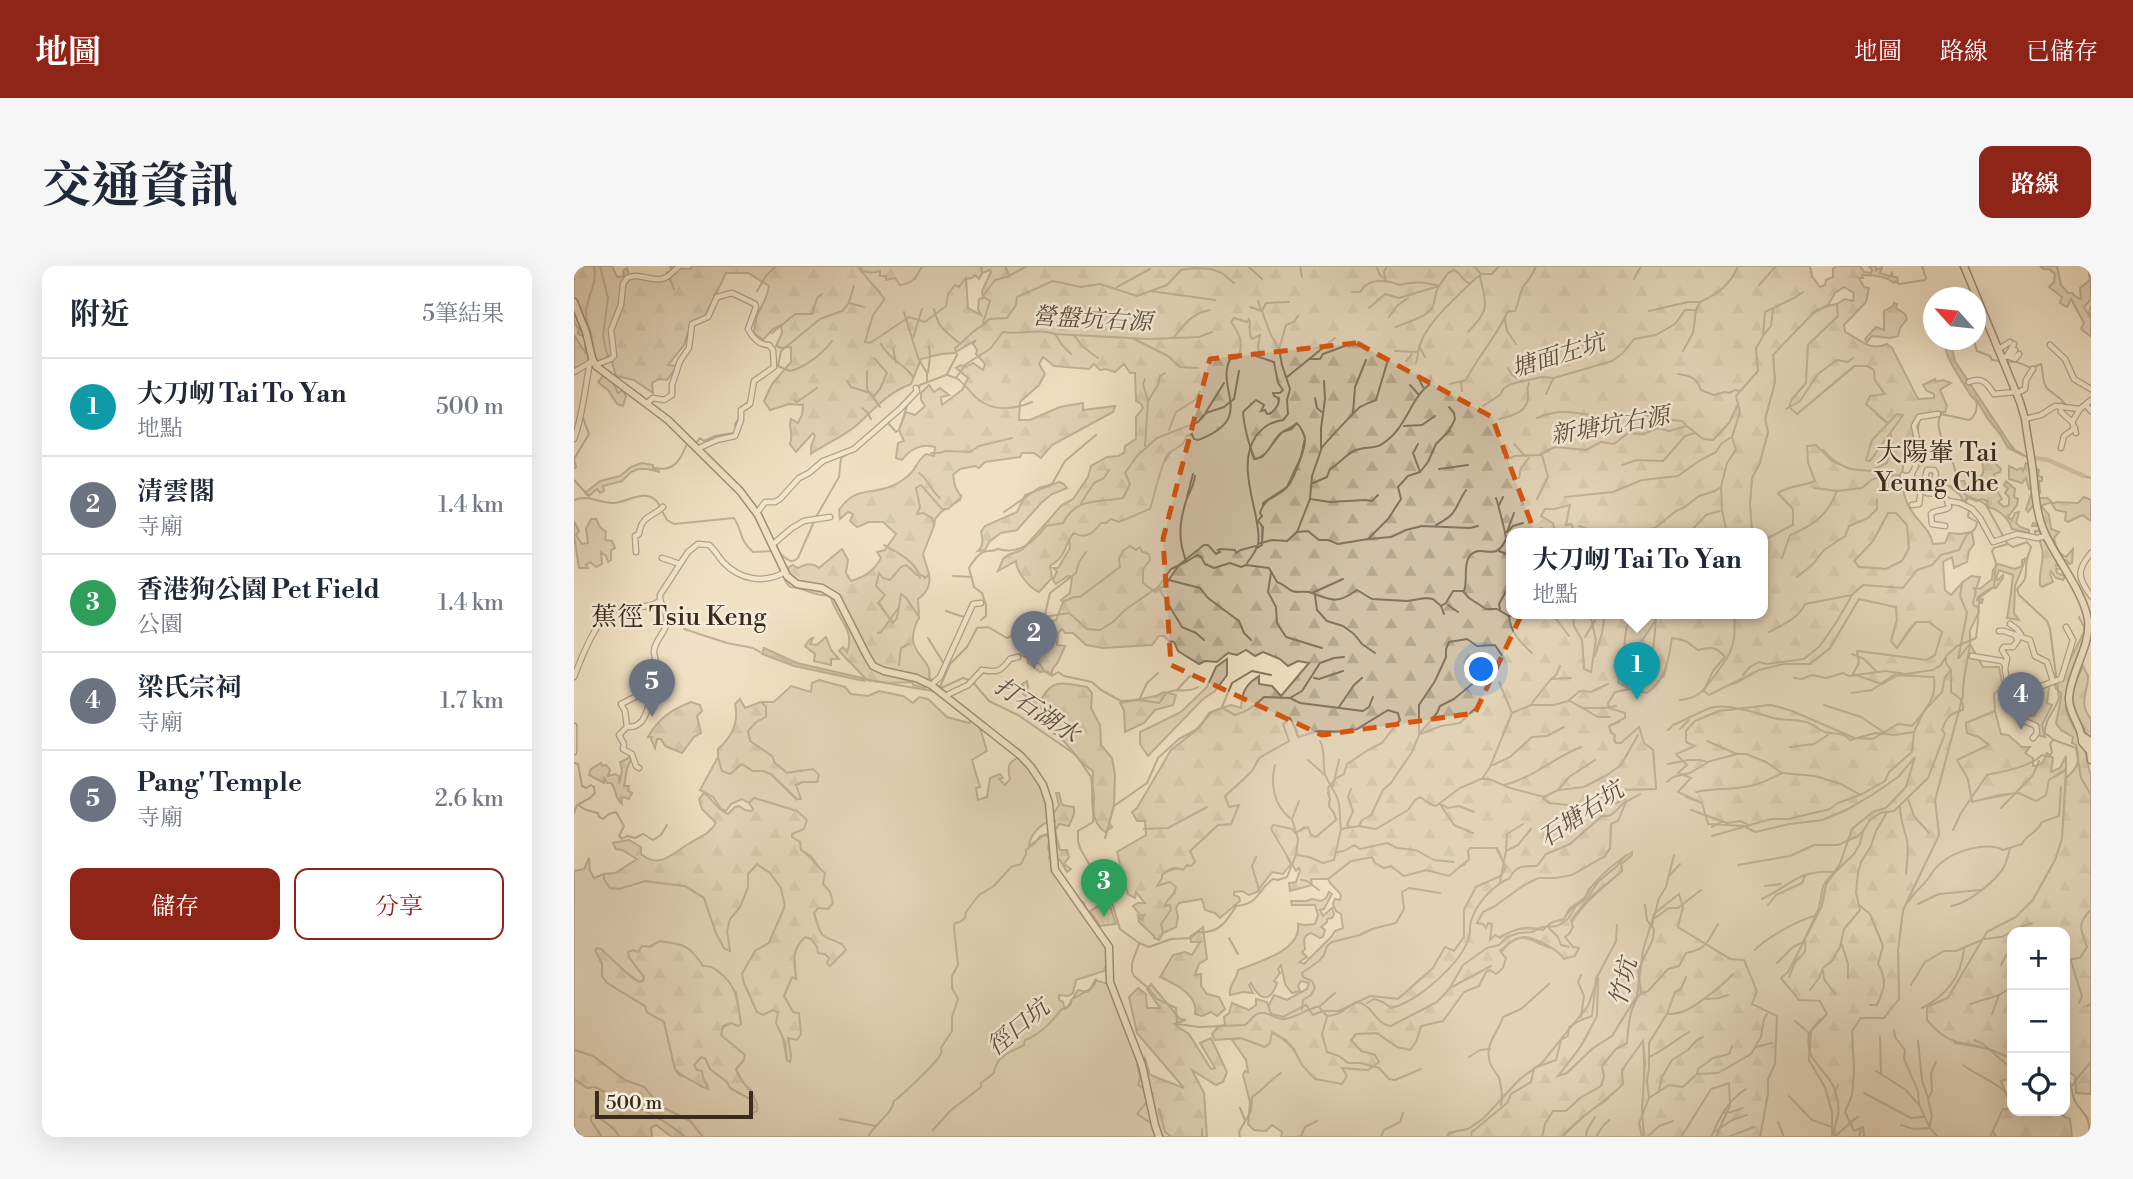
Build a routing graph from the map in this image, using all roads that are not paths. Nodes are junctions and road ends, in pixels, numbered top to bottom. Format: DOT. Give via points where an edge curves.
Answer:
graph roads {
  1 [pos="682,266"];
  2 [pos="689,266"];
  3 [pos="1964,266"];
  4 [pos="574,302"];
  5 [pos="2050,345"];
  6 [pos="1999,349"];
  7 [pos="2006,359"];
  8 [pos="593,363"];
  9 [pos="2033,369"];
  10 [pos="574,372"];
  11 [pos="1969,382"];
  12 [pos="916,388"];
  13 [pos="2091,389"];
  14 [pos="2017,393"];
  15 [pos="2089,403"];
  16 [pos="646,404"];
  17 [pos="2061,406"];
  18 [pos="2080,409"];
  19 [pos="2091,411"];
  20 [pos="1938,414"];
  21 [pos="2025,419"];
  22 [pos="2072,422"];
  23 [pos="574,439"];
  24 [pos="2061,448"];
  25 [pos="696,449"];
  26 [pos="1903,475"];
  27 [pos="1911,475"];
  28 [pos="1924,483"];
  29 [pos="1921,490"];
  30 [pos="1947,500"];
  31 [pos="1912,505"];
  32 [pos="661,508"];
  33 [pos="757,513"];
  34 [pos="830,517"];
  35 [pos="1945,526"];
  36 [pos="2046,536"];
  37 [pos="772,545"];
  38 [pos="636,552"];
  39 [pos="2091,553"];
  40 [pos="662,558"];
  41 [pos="680,564"];
  42 [pos="785,572"];
  43 [pos="2091,596"];
  44 [pos="660,601"];
  45 [pos="981,603"];
  46 [pos="2089,612"];
  47 [pos="2010,624"];
  48 [pos="2066,627"];
  49 [pos="2000,631"];
  50 [pos="2015,635"];
  51 [pos="2022,636"];
  52 [pos="2072,643"];
  53 [pos="2084,649"];
  54 [pos="1972,656"];
  55 [pos="1018,657"];
  56 [pos="2005,666"];
  57 [pos="574,677"];
  58 [pos="2056,680"];
  59 [pos="2021,682"];
  60 [pos="643,684"];
  61 [pos="932,686"];
  62 [pos="2014,687"];
  63 [pos="640,692"];
  64 [pos="942,694"];
  65 [pos="2022,699"];
  66 [pos="648,704"];
  67 [pos="574,726"];
  68 [pos="630,727"];
  69 [pos="2033,738"];
  70 [pos="574,752"];
  71 [pos="2091,761"];
  72 [pos="639,768"];
  73 [pos="1159,1137"];
  1 -- 2 [label="street"];
  1 -- 8 [label="street" via="664,279 627,278 611,330 614,356"];
  3 -- 6 [label="main road"];
  4 -- 8 [label="main road"];
  5 -- 13 [label="street" via="2065,359 2076,381"];
  6 -- 7 [label="main road"];
  6 -- 7 [label="street" via="2014,348"];
  7 -- 14 [label="main road"];
  8 -- 10 [label="street"];
  8 -- 16 [label="main road"];
  8 -- 23 [label="street"];
  9 -- 14 [label="street" via="2025,389"];
  11 -- 14 [label="street" via="1983,381 1994,394"];
  12 -- 33 [label="street" via="901,408 854,449 818,464 780,499 765,502"];
  14 -- 21 [label="main road"];
  15 -- 18 [label="street"];
  15 -- 19 [label="street"];
  16 -- 25 [label="main road"];
  16 -- 25 [label="street" via="672,395 680,360 689,348 692,324 708,317 718,296 732,293 755,304 748,329 752,337 774,350 774,367 754,381 750,404 740,411 734,436"];
  17 -- 18 [label="street"];
  17 -- 21 [label="street"];
  17 -- 22 [label="street"];
  18 -- 22 [label="street"];
  20 -- 27 [label="street" via="1919,417 1913,426 1916,465"];
  21 -- 36 [label="main road"];
  22 -- 24 [label="street" via="2075,431 2063,437"];
  25 -- 33 [label="main road"];
  26 -- 27 [label="street"];
  27 -- 29 [label="street"];
  28 -- 29 [label="street"];
  29 -- 30 [label="street"];
  29 -- 31 [label="street" via="1919,503"];
  30 -- 35 [label="street" via="1948,509 1931,514 1932,525"];
  30 -- 36 [label="street" via="1972,509 1993,542 2022,534"];
  32 -- 38 [label="street" via="644,520 635,536"];
  33 -- 37 [label="main road"];
  34 -- 37 [label="street" via="807,520"];
  36 -- 46 [label="main road"];
  37 -- 42 [label="main road"];
  39 -- 43 [label="street" via="2080,572"];
  40 -- 41 [label="street"];
  41 -- 42 [label="street" via="693,546 703,544 747,577 766,580"];
  41 -- 44 [label="street"];
  42 -- 61 [label="main road" via="797,584 835,595 875,667"];
  44 -- 57 [label="street" via="614,610 603,618"];
  44 -- 66 [label="street" via="666,625 654,649 656,663"];
  45 -- 61 [label="street" via="973,604"];
  46 -- 53 [label="main road"];
  47 -- 51 [label="street"];
  48 -- 52 [label="street"];
  49 -- 50 [label="street"];
  50 -- 51 [label="street"];
  50 -- 56 [label="street" via="2015,645 2002,649 2007,657"];
  51 -- 58 [label="street" via="2031,640 2035,656 2048,662"];
  52 -- 53 [label="street"];
  52 -- 58 [label="street" via="2061,679"];
  53 -- 71 [label="main road" via="2069,698"];
  54 -- 56 [label="street" via="2002,661"];
  55 -- 64 [label="street" via="997,672 982,670 972,681"];
  56 -- 62 [label="street" via="2006,680"];
  58 -- 65 [label="street"];
  59 -- 62 [label="street"];
  60 -- 63 [label="street"];
  61 -- 64 [label="main road"];
  62 -- 65 [label="street"];
  63 -- 66 [label="street"];
  63 -- 68 [label="street" via="621,704"];
  64 -- 73 [label="main road" via="1021,756 1043,785 1056,871 1109,947 1109,981 1142,1065"];
  65 -- 69 [label="street" via="2016,715 2036,726"];
  66 -- 68 [label="street" via="641,721"];
  67 -- 70 [label="street"];
  68 -- 72 [label="street" via="618,737"];
}
